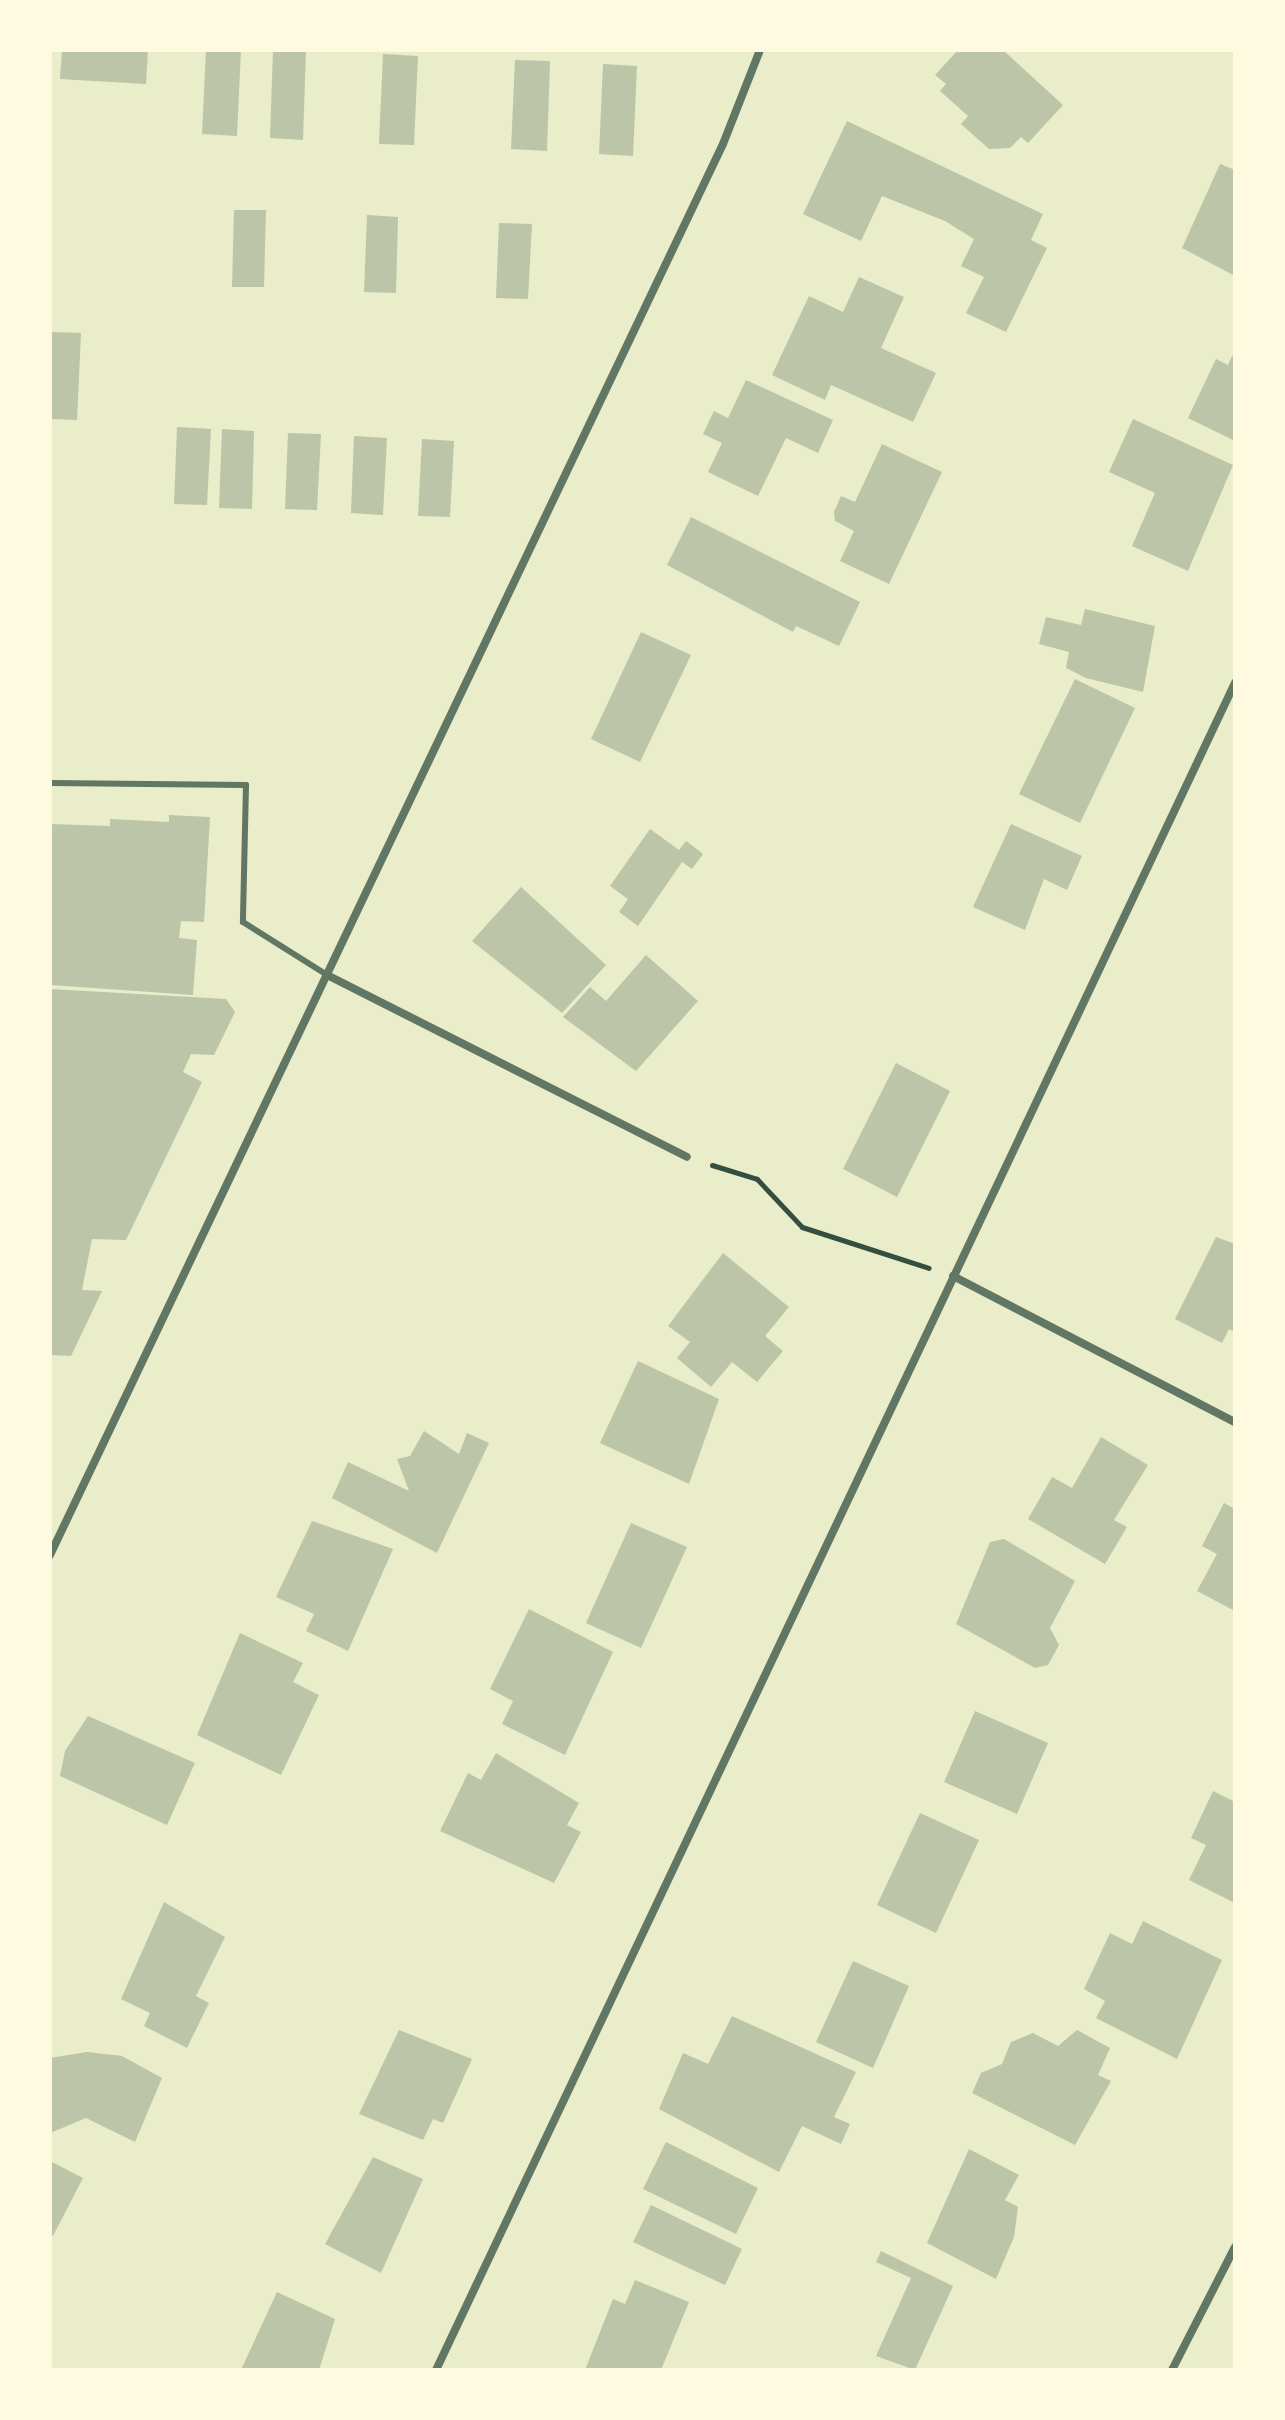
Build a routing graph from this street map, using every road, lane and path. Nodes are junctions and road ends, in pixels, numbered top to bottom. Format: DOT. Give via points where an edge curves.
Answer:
graph roads {
  1 [pos="760,50"];
  2 [pos="1235,683"];
  3 [pos="50,783"];
  4 [pos="327,975"];
  5 [pos="687,1157"];
  6 [pos="953,1276"];
  7 [pos="1235,1422"];
  8 [pos="50,1555"];
  9 [pos="1235,2247"];
  10 [pos="436,2370"];
  11 [pos="1172,2370"];
  1 -- 4 [label="street" via="723,144"];
  2 -- 6 [label="street"];
  3 -- 4 [label="lane" via="246,785 243,922"];
  4 -- 5 [label="street"];
  4 -- 8 [label="street"];
  5 -- 6 [label="path" via="757,1179 802,1227"];
  6 -- 7 [label="street"];
  6 -- 10 [label="street"];
  9 -- 11 [label="street"];
}
